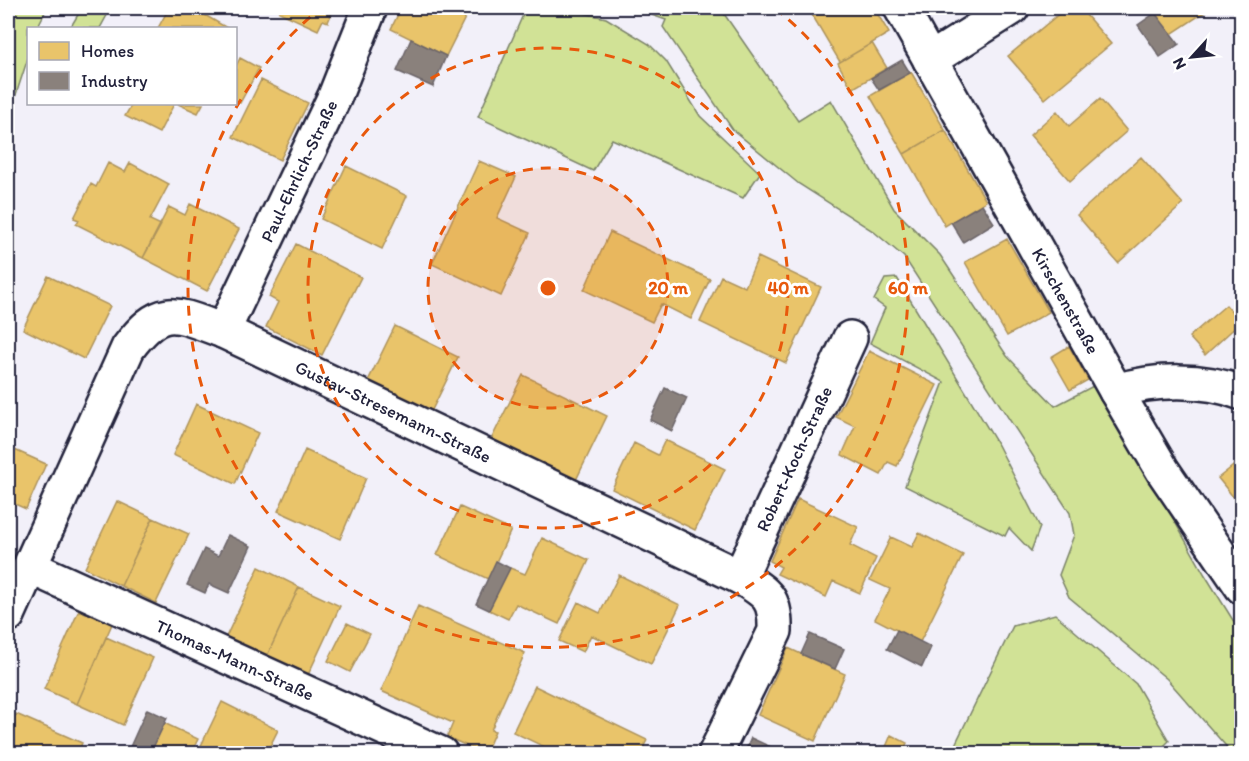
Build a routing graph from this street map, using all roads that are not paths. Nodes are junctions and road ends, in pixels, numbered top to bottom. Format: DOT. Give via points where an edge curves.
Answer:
graph roads {
  1 [pos="370,8"];
  2 [pos="901,8"];
  3 [pos="1012,8"];
  4 [pos="930,60"];
  5 [pos="223,331"];
  6 [pos="850,338"];
  7 [pos="1116,391"];
  8 [pos="1242,393"];
  9 [pos="30,567"];
  10 [pos="740,577"];
  11 [pos="1242,586"];
  12 [pos="8,615"];
  13 [pos="441,753"];
  14 [pos="715,753"];
  1 -- 5 [label="street, Paul-Ehrlich-Straße" via="335,96"];
  2 -- 4 [label="street, Kirschenstraße"];
  3 -- 4 [label="street"];
  4 -- 7 [label="street, Kirschenstraße"];
  5 -- 9 [label="street, Gustav-Stresemann-Straße" via="181,315 156,318 144,326 128,348"];
  5 -- 10 [label="street, Gustav-Stresemann-Straße"];
  6 -- 10 [label="street, Robert-Koch-Straße"];
  7 -- 8 [label="street" via="1140,384 1186,382"];
  7 -- 11 [label="street, Kirschenstraße" via="1163,471"];
  9 -- 12 [label="street, Gustav-Stresemann-Straße"];
  9 -- 13 [label="street, Thomas-Mann-Straße"];
  10 -- 14 [label="street, Gustav-Stresemann-Straße" via="765,592 776,610 776,631"];
}
